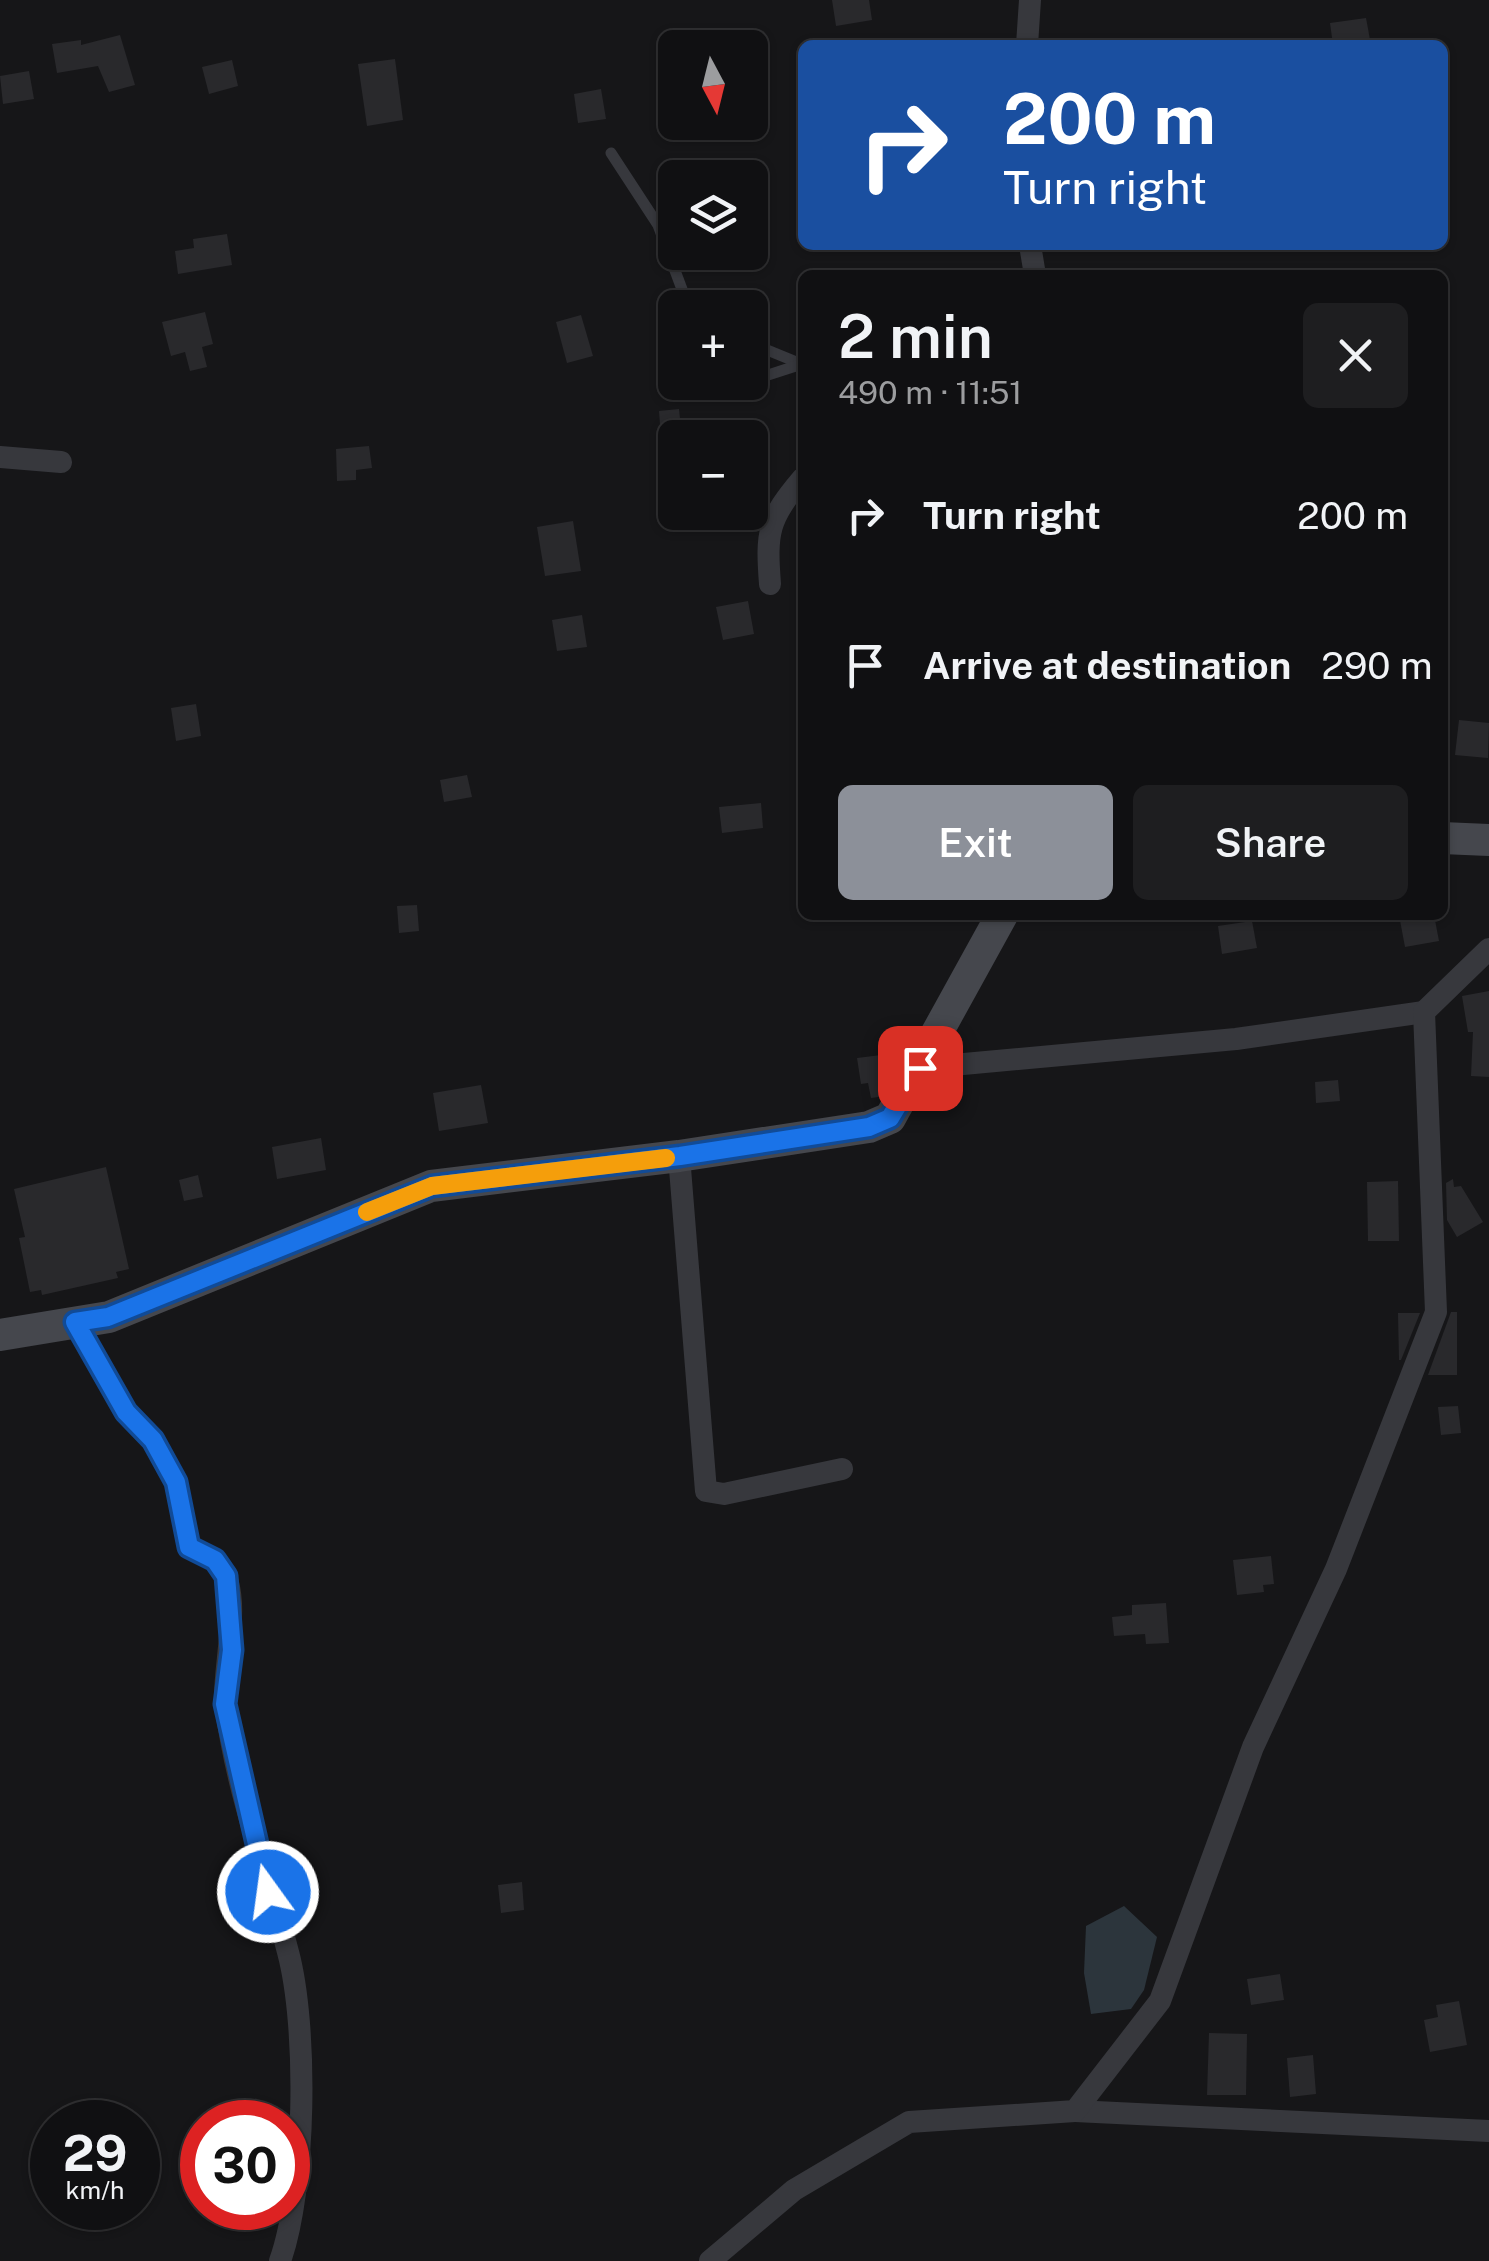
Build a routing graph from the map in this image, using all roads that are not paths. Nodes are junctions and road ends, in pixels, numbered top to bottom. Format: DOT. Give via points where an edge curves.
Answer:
graph roads {
  1 [pos="1030,0"];
  2 [pos="1028,40"];
  3 [pos="610,153"];
  4 [pos="681,290"];
  5 [pos="768,349"];
  6 [pos="798,362"];
  7 [pos="798,364"];
  8 [pos="768,375"];
  9 [pos="0,457"];
  10 [pos="61,462"];
  11 [pos="798,484"];
  12 [pos="770,584"];
  13 [pos="1448,838"];
  14 [pos="1489,840"];
  15 [pos="999,920"];
  16 [pos="1489,949"];
  17 [pos="1424,1012"];
  18 [pos="920,1068"];
  19 [pos="680,1156"];
  20 [pos="75,1322"];
  21 [pos="0,1334"];
  22 [pos="842,1469"];
  23 [pos="1075,2111"];
  24 [pos="1489,2131"];
  25 [pos="280,2261"];
  26 [pos="710,2261"];
  1 -- 2 [label="street"];
  3 -- 4 [label="lane" via="658,226"];
  5 -- 6 [label="lane"];
  7 -- 8 [label="lane"];
  9 -- 10 [label="street"];
  11 -- 12 [label="street" via="774,513 767,544"];
  13 -- 14 [label="main road"];
  15 -- 18 [label="main road"];
  16 -- 17 [label="street"];
  17 -- 18 [label="street" via="1236,1039"];
  17 -- 23 [label="street" via="1436,1312 1336,1569 1253,1747 1160,2001"];
  18 -- 19 [label="main road" via="890,1118 869,1127"];
  19 -- 20 [label="main road" via="432,1186 108,1317"];
  19 -- 22 [label="street" via="706,1491 724,1494"];
  20 -- 21 [label="main road"];
  20 -- 25 [label="street" via="176,1482 189,1547 215,1560 226,1576 232,1650 225,1704 289,1955 296,2019 302,2124"];
  23 -- 24 [label="street"];
  23 -- 26 [label="street" via="909,2122 794,2190"];
}
